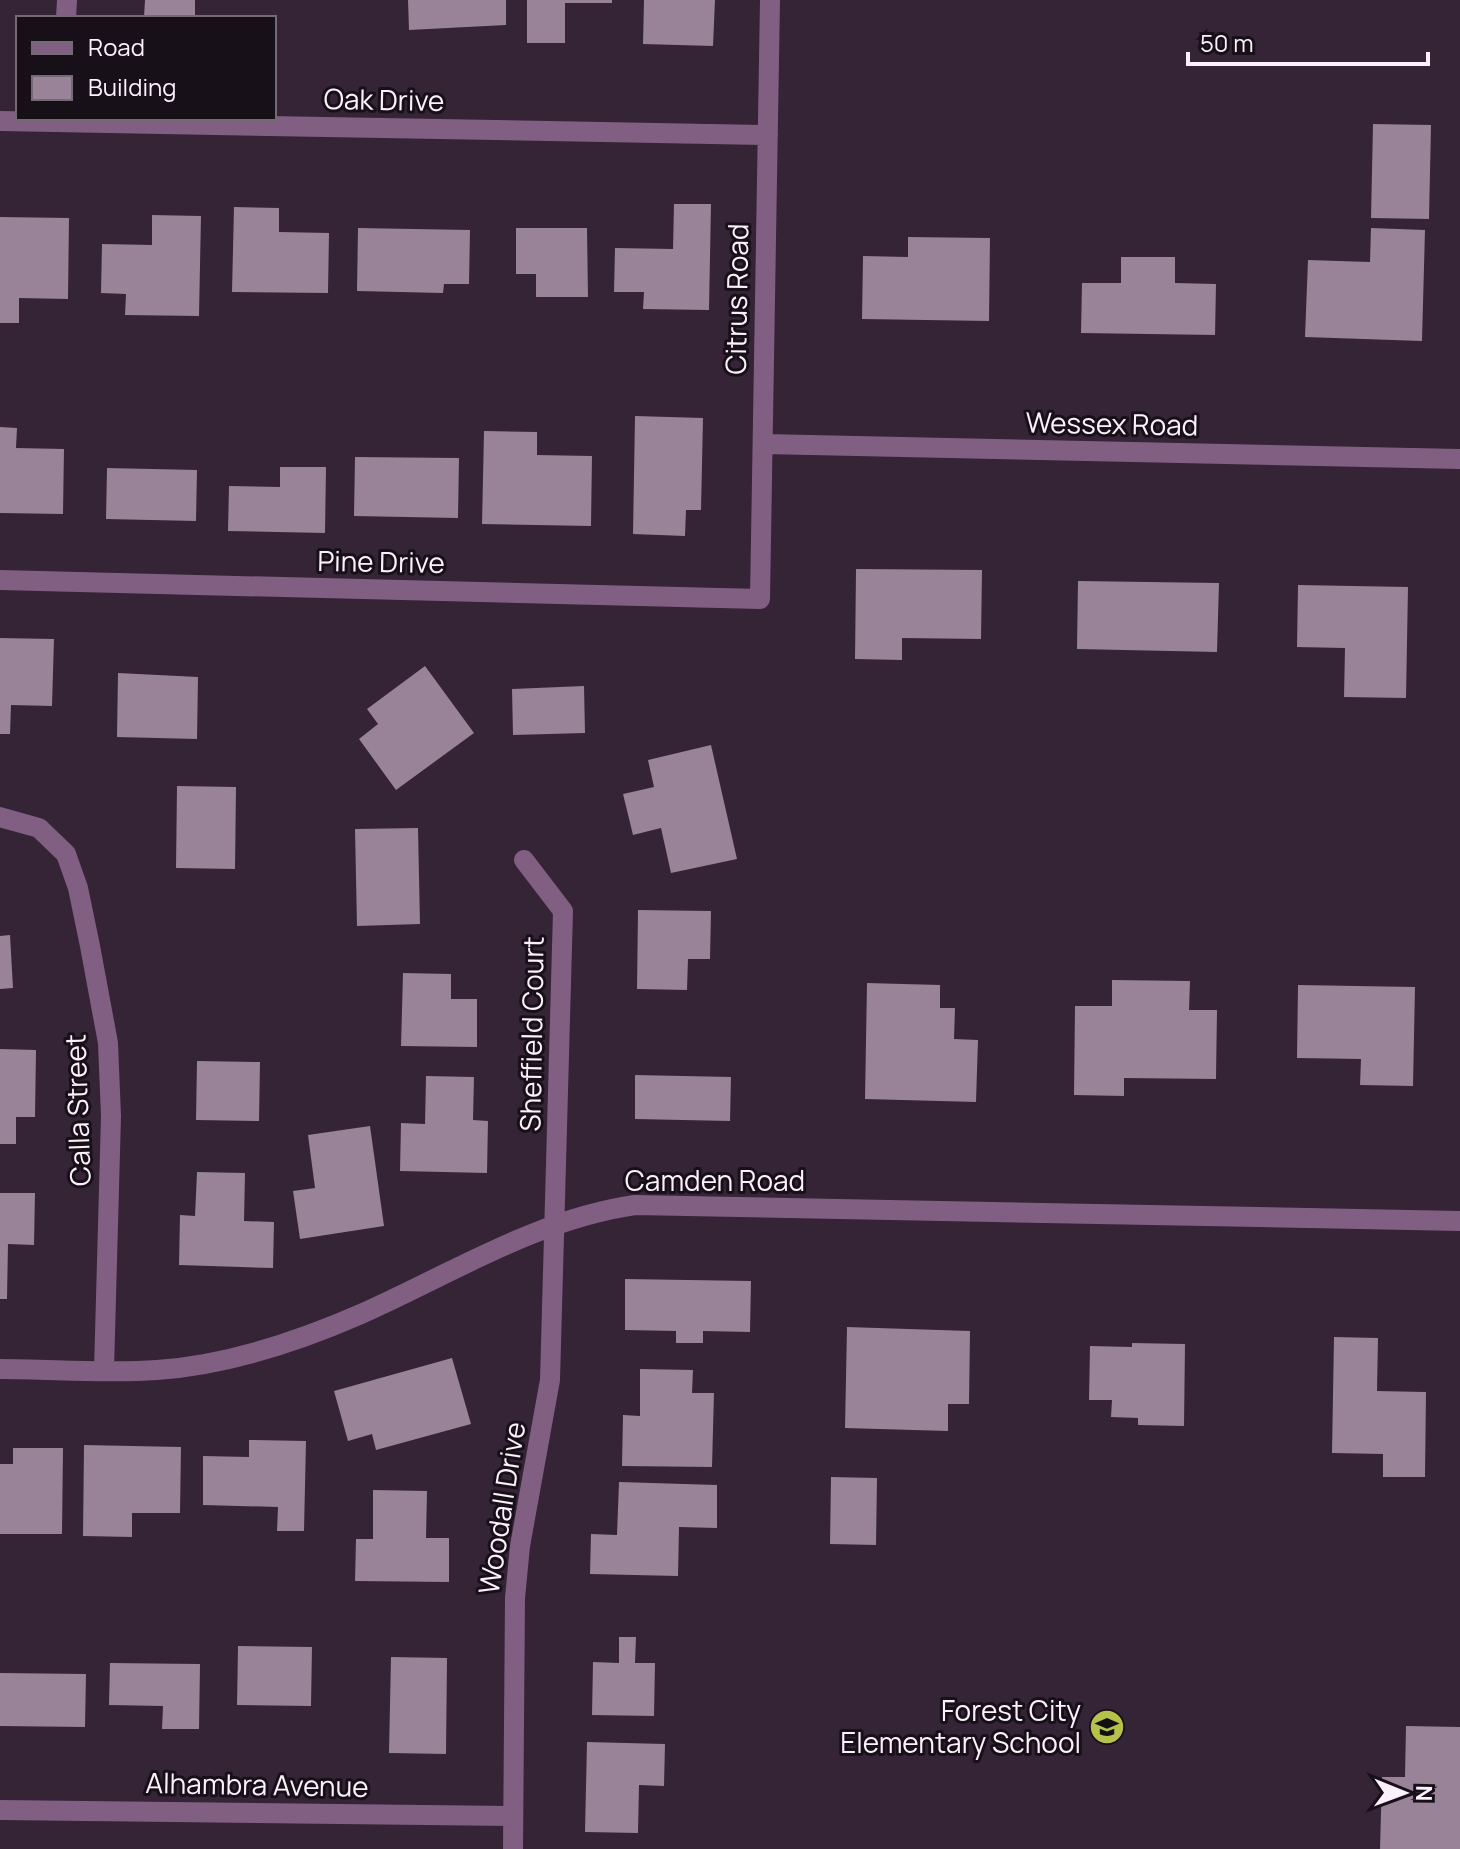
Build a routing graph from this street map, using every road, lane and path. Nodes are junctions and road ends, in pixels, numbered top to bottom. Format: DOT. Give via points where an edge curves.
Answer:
graph roads {
  1 [pos="770,0"];
  2 [pos="63,120"];
  3 [pos="0,121"];
  4 [pos="768,135"];
  5 [pos="764,444"];
  6 [pos="1460,459"];
  7 [pos="0,580"];
  8 [pos="760,599"];
  9 [pos="0,817"];
  10 [pos="524,860"];
  11 [pos="1460,1221"];
  12 [pos="555,1223"];
  13 [pos="0,1369"];
  14 [pos="104,1370"];
  15 [pos="0,1810"];
  16 [pos="513,1816"];
  17 [pos="513,1849"];
  1 -- 4 [label="street, Citrus Road"];
  2 -- 3 [label="street, Oak Drive"];
  2 -- 4 [label="street, Oak Drive"];
  4 -- 5 [label="street, Citrus Road"];
  5 -- 6 [label="street, Wessex Road"];
  5 -- 8 [label="street, Citrus Road"];
  7 -- 8 [label="street, Pine Drive"];
  9 -- 14 [label="street, Calla Street" via="39,828 66,854 78,888 108,1043"];
  10 -- 12 [label="street, Sheffield Court" via="563,911"];
  11 -- 12 [label="street, Camden Road" via="635,1205 590,1211"];
  12 -- 14 [label="street, Camden Road" via="295,1340 235,1358 158,1370"];
  12 -- 16 [label="street, Woodall Drive" via="550,1380 515,1598"];
  13 -- 14 [label="street, Camden Road"];
  15 -- 16 [label="street, Alhambra Avenue"];
  16 -- 17 [label="street, Woodall Drive"];
}
